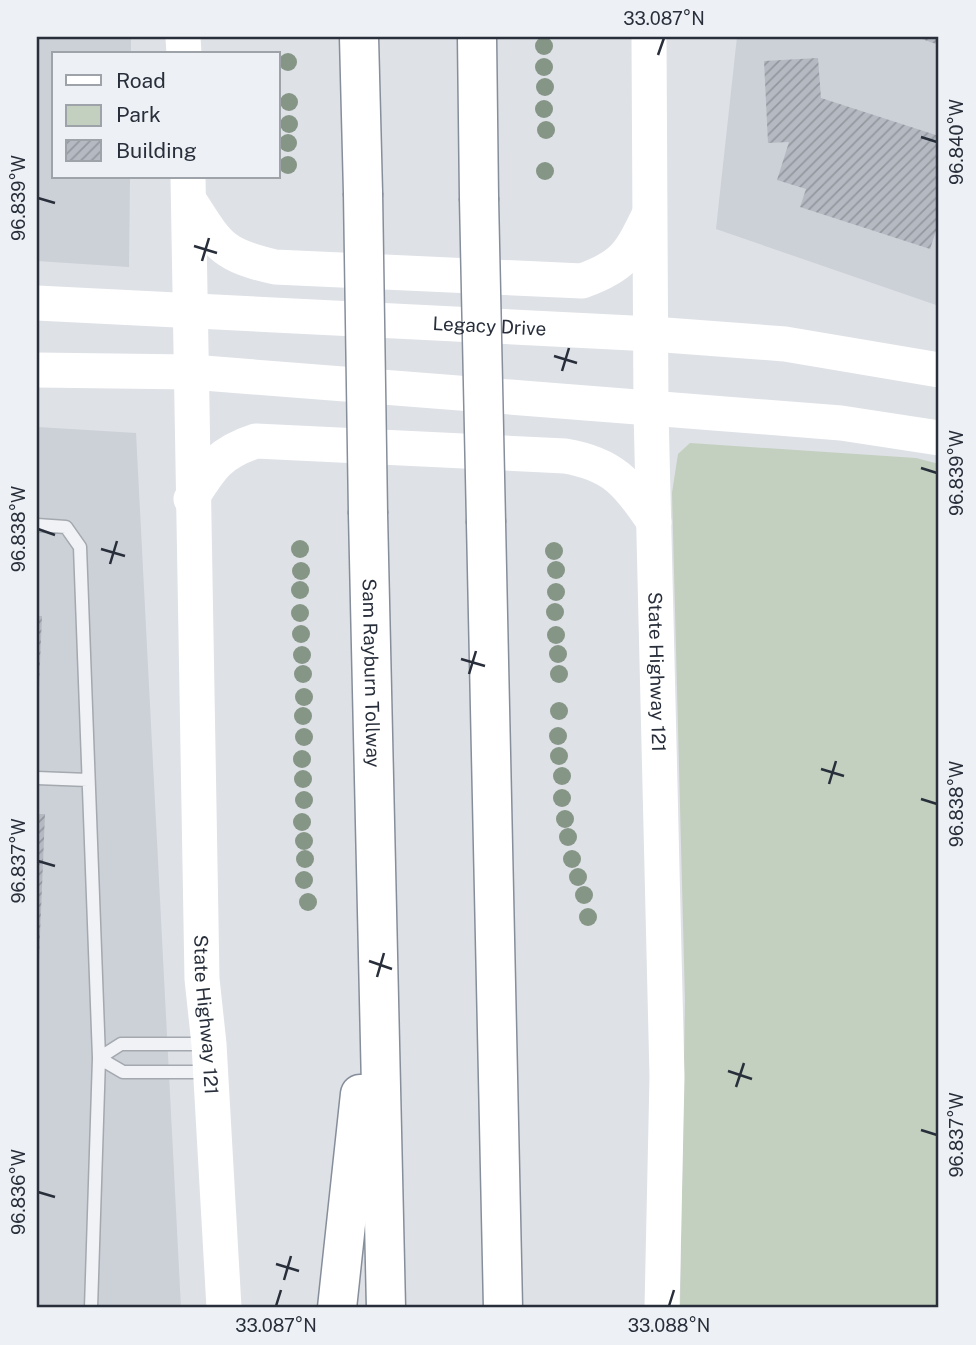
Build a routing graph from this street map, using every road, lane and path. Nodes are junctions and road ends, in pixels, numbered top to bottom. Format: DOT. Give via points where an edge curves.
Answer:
graph roads {
  1 [pos="359,37"];
  2 [pos="477,37"];
  3 [pos="484,37"];
  4 [pos="649,37"];
  5 [pos="478,80"];
  6 [pos="188,188"];
  7 [pos="650,214"];
  8 [pos="37,303"];
  9 [pos="189,309"];
  10 [pos="652,334"];
  11 [pos="37,370"];
  12 [pos="939,370"];
  13 [pos="191,372"];
  14 [pos="650,411"];
  15 [pos="939,438"];
  16 [pos="191,499"];
  17 [pos="654,522"];
  18 [pos="37,525"];
  19 [pos="37,778"];
  20 [pos="88,780"];
  21 [pos="377,939"];
  22 [pos="99,1058"];
  23 [pos="209,1058"];
  24 [pos="91,1308"];
  25 [pos="224,1308"];
  26 [pos="337,1308"];
  27 [pos="386,1308"];
  28 [pos="503,1308"];
  29 [pos="662,1308"];
  1 -- 21 [label="highway, Sam Rayburn Tollway, bridge"];
  2 -- 5 [label="highway"];
  3 -- 5 [label="highway"];
  4 -- 7 [label="main road, State Highway 121"];
  5 -- 28 [label="highway, bridge"];
  6 -- 7 [label="main road" via="220,247 244,260 275,267 582,281 609,271 632,250"];
  6 -- 9 [label="main road, State Highway 121"];
  7 -- 10 [label="main road, State Highway 121"];
  8 -- 9 [label="main road, Legacy Drive"];
  9 -- 10 [label="main road, Legacy Drive"];
  9 -- 13 [label="main road, State Highway 121"];
  10 -- 12 [label="main road, Legacy Drive" via="785,344"];
  10 -- 14 [label="main road, State Highway 121"];
  11 -- 13 [label="main road"];
  13 -- 14 [label="main road"];
  13 -- 16 [label="main road, State Highway 121"];
  14 -- 15 [label="main road" via="841,423"];
  14 -- 17 [label="main road, State Highway 121"];
  16 -- 17 [label="main road" via="212,464 232,448 256,441 538,455 587,460 609,468 634,491"];
  16 -- 23 [label="main road, State Highway 121" via="202,979"];
  17 -- 29 [label="main road, State Highway 121" via="667,1077"];
  18 -- 20 [label="lane" via="66,527 80,547"];
  19 -- 20 [label="lane"];
  20 -- 22 [label="lane"];
  21 -- 26 [label="highway"];
  21 -- 27 [label="highway, Sam Rayburn Tollway"];
  22 -- 23 [label="lane" via="123,1072"];
  22 -- 23 [label="lane" via="121,1044"];
  22 -- 24 [label="lane"];
  23 -- 25 [label="main road, State Highway 121"];
}
